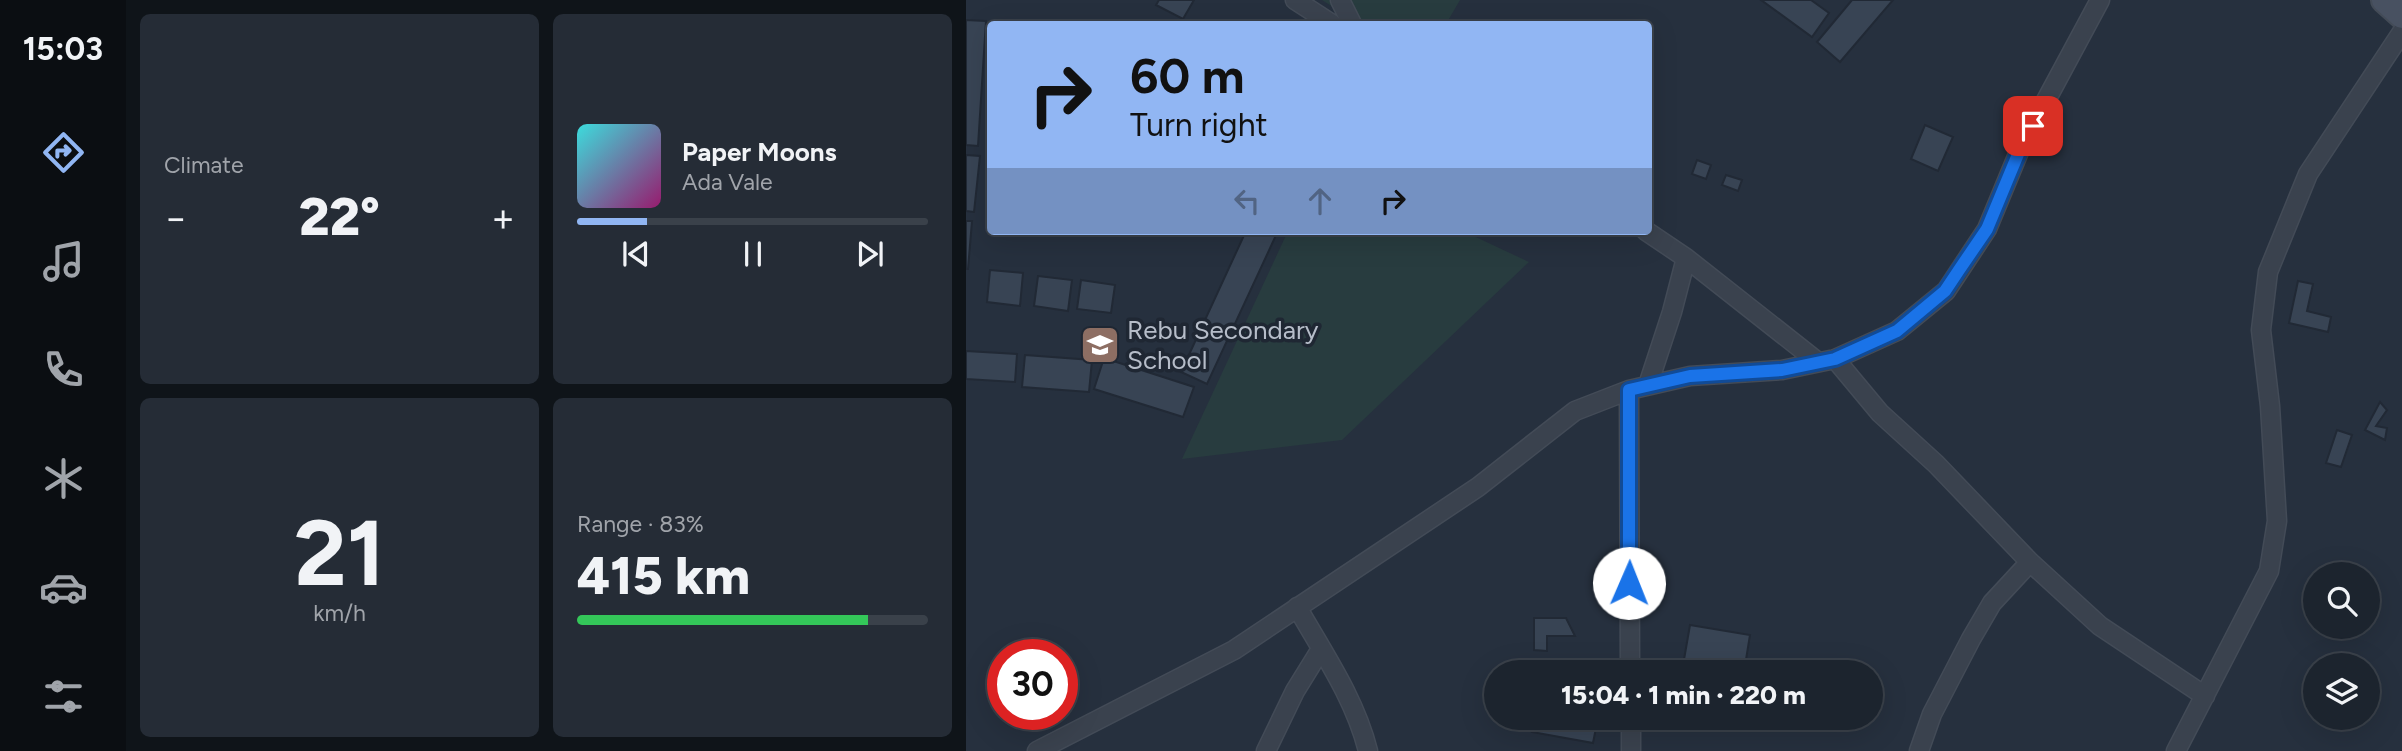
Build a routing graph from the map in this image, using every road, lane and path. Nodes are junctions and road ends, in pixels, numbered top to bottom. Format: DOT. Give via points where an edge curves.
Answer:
graph roads {
  1 [pos="1295,0"];
  2 [pos="1340,0"];
  3 [pos="2100,0"];
  4 [pos="2384,0"];
  5 [pos="2402,16"];
  6 [pos="1327,21"];
  7 [pos="1350,21"];
  8 [pos="2402,32"];
  9 [pos="1652,235"];
  10 [pos="1686,258"];
  11 [pos="1827,361"];
  12 [pos="1648,385"];
  13 [pos="1629,390"];
  14 [pos="2029,562"];
  15 [pos="1297,607"];
  16 [pos="1321,649"];
  17 [pos="1630,660"];
  18 [pos="2205,696"];
  19 [pos="1631,730"];
  20 [pos="1037,751"];
  21 [pos="1266,751"];
  22 [pos="1368,751"];
  23 [pos="1631,751"];
  24 [pos="1919,751"];
  25 [pos="2176,751"];
  1 -- 6 [label="street"];
  2 -- 7 [label="street"];
  3 -- 11 [label="street" via="2021,147 1987,229 1945,291 1897,331"];
  4 -- 5 [label="main road"];
  8 -- 18 [label="street" via="2308,174 2268,272 2261,330 2277,521 2269,571"];
  9 -- 10 [label="street"];
  10 -- 11 [label="street"];
  10 -- 12 [label="street"];
  11 -- 12 [label="street"];
  11 -- 14 [label="street" via="1936,464"];
  12 -- 13 [label="street"];
  13 -- 15 [label="street" via="1575,411 1478,487"];
  13 -- 17 [label="street"];
  14 -- 18 [label="street" via="2100,626"];
  14 -- 24 [label="street" via="1992,603 1978,627 1932,714"];
  15 -- 16 [label="street"];
  15 -- 20 [label="street" via="1234,650"];
  16 -- 21 [label="street"];
  16 -- 22 [label="street" via="1352,703"];
  18 -- 25 [label="street"];
  19 -- 23 [label="street"];
}
